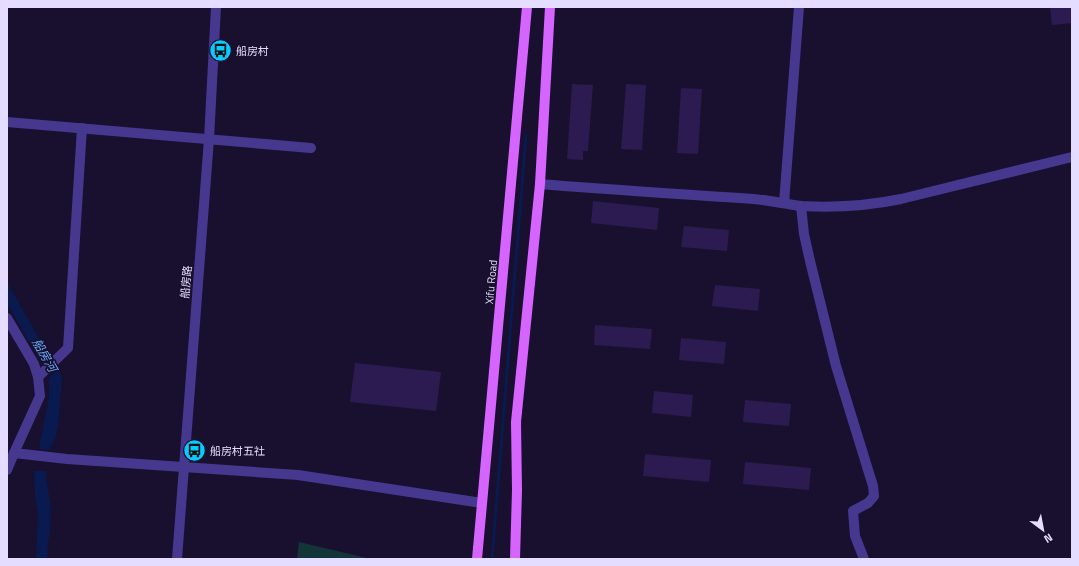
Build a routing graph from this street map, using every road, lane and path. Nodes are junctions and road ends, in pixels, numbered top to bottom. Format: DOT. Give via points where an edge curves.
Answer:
graph roads {
  1 [pos="216,7"];
  2 [pos="527,7"];
  3 [pos="550,7"];
  4 [pos="799,7"];
  5 [pos="7,122"];
  6 [pos="82,128"];
  7 [pos="209,139"];
  8 [pos="311,148"];
  9 [pos="1072,157"];
  10 [pos="540,184"];
  11 [pos="784,203"];
  12 [pos="801,206"];
  13 [pos="7,318"];
  14 [pos="38,377"];
  15 [pos="14,453"];
  16 [pos="184,466"];
  17 [pos="7,470"];
  18 [pos="482,503"];
  19 [pos="177,559"];
  20 [pos="477,559"];
  21 [pos="515,559"];
  22 [pos="864,559"];
  1 -- 7 [label="street, 船房路"];
  2 -- 18 [label="main road, Xifu Road"];
  3 -- 10 [label="main road"];
  4 -- 11 [label="street"];
  5 -- 6 [label="street"];
  6 -- 7 [label="street"];
  6 -- 14 [label="street" via="68,348"];
  7 -- 8 [label="street"];
  7 -- 16 [label="street, 船房路"];
  9 -- 12 [label="street" via="876,204 849,207"];
  10 -- 11 [label="street"];
  10 -- 21 [label="main road" via="516,422"];
  11 -- 12 [label="street"];
  12 -- 22 [label="street" via="804,234 836,366 873,486 874,496 868,503 853,511 856,536"];
  13 -- 14 [label="street" via="34,364"];
  14 -- 15 [label="street" via="40,396"];
  15 -- 16 [label="street"];
  15 -- 17 [label="street"];
  16 -- 18 [label="street" via="298,475"];
  16 -- 19 [label="street, 船房路"];
  18 -- 20 [label="main road, Xifu Road"];
}
